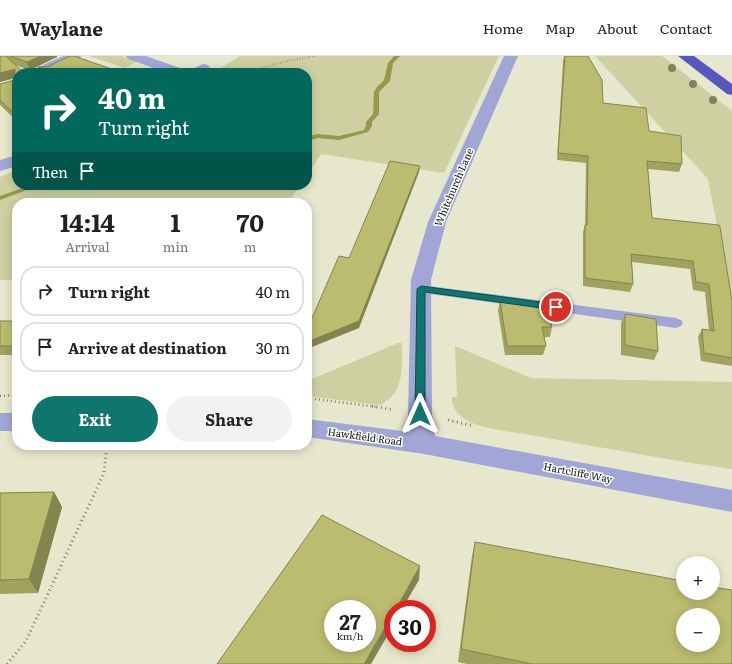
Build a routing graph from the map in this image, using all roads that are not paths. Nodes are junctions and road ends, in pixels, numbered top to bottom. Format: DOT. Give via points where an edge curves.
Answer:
graph roads {
  1 [pos="74,56"];
  2 [pos="133,56"];
  3 [pos="511,56"];
  4 [pos="685,56"];
  5 [pos="699,56"];
  6 [pos="48,68"];
  7 [pos="168,68"];
  8 [pos="732,81"];
  9 [pos="732,91"];
  10 [pos="12,161"];
  11 [pos="0,165"];
  12 [pos="421,289"];
  13 [pos="676,323"];
  14 [pos="0,422"];
  15 [pos="12,422"];
  16 [pos="312,429"];
  17 [pos="424,444"];
  18 [pos="732,501"];
  1 -- 6 [label="street"];
  2 -- 7 [label="street"];
  3 -- 12 [label="street, Whitchurch Lane" via="437,222 421,280"];
  4 -- 9 [label="highway"];
  5 -- 8 [label="highway"];
  10 -- 11 [label="street"];
  12 -- 13 [label="lane"];
  12 -- 17 [label="street, Whitchurch Lane" via="420,414"];
  14 -- 15 [label="street"];
  16 -- 17 [label="street, Hawkfield Road"];
  17 -- 18 [label="street, Hartcliffe Way"];
}
